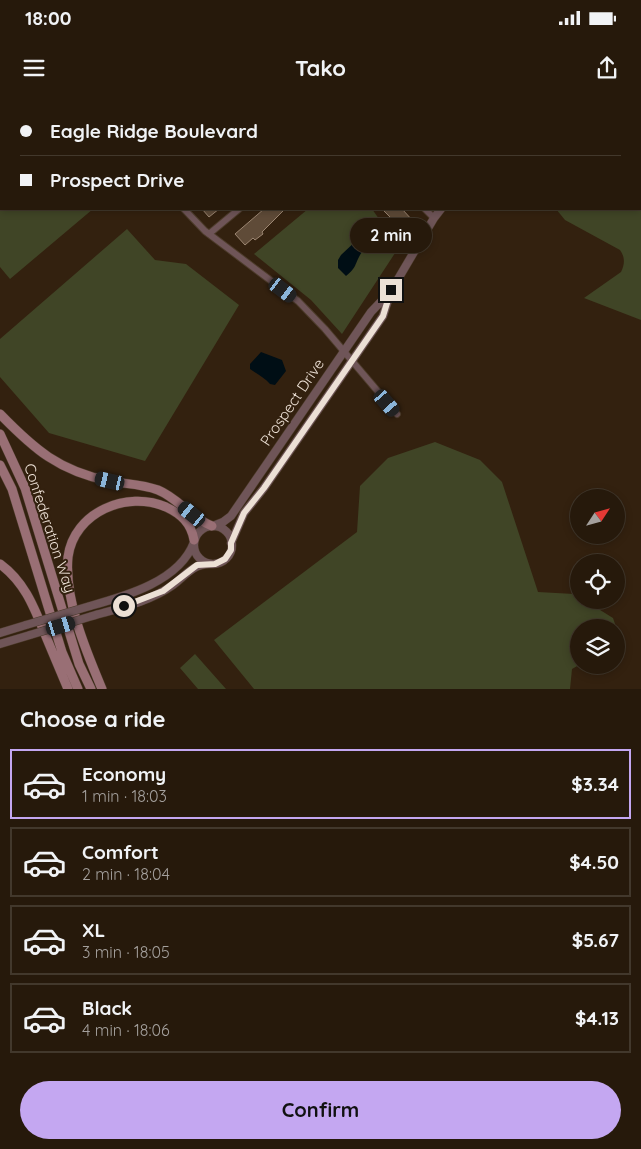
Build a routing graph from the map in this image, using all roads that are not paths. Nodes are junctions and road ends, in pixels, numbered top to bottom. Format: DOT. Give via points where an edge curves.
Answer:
graph roads {
  1 [pos="185,210"];
  2 [pos="238,210"];
  3 [pos="426,210"];
  4 [pos="440,210"];
  5 [pos="434,218"];
  6 [pos="209,234"];
  7 [pos="391,290"];
  8 [pos="344,352"];
  9 [pos="352,362"];
  10 [pos="0,414"];
  11 [pos="397,414"];
  12 [pos="0,434"];
  13 [pos="0,465"];
  14 [pos="213,526"];
  15 [pos="194,541"];
  16 [pos="231,543"];
  17 [pos="0,564"];
  18 [pos="209,564"];
  19 [pos="0,633"];
  20 [pos="0,644"];
  21 [pos="68,689"];
  22 [pos="78,689"];
  23 [pos="90,689"];
  24 [pos="102,689"];
  1 -- 6 [label="street"];
  2 -- 6 [label="street"];
  3 -- 5 [label="street"];
  4 -- 5 [label="street, Prospect Drive"];
  5 -- 7 [label="street, Prospect Drive"];
  6 -- 8 [label="street" via="298,301"];
  7 -- 8 [label="street, Prospect Drive" via="371,312"];
  7 -- 9 [label="street, Prospect Drive" via="383,316"];
  8 -- 9 [label="street"];
  8 -- 14 [label="street, Prospect Drive" via="231,516"];
  9 -- 11 [label="street"];
  9 -- 16 [label="street, Prospect Drive" via="244,513"];
  10 -- 14 [label="main road" via="33,446 60,465 90,476 147,486"];
  12 -- 23 [label="main road, Confederation Way" via="25,488 79,664"];
  13 -- 22 [label="main road, Confederation Way" via="12,489 62,652"];
  14 -- 15 [label="street" via="198,532"];
  14 -- 16 [label="street" via="224,530"];
  15 -- 18 [label="street" via="196,554"];
  15 -- 19 [label="street, bridge" via="184,561 168,574 136,591"];
  15 -- 24 [label="main road" via="185,520 171,510 148,501 132,500 105,508 80,530 68,556 69,589 82,641"];
  16 -- 18 [label="street" via="225,559"];
  17 -- 21 [label="main road" via="12,572 31,600"];
  18 -- 20 [label="street, bridge" via="197,565 153,596"];
}
